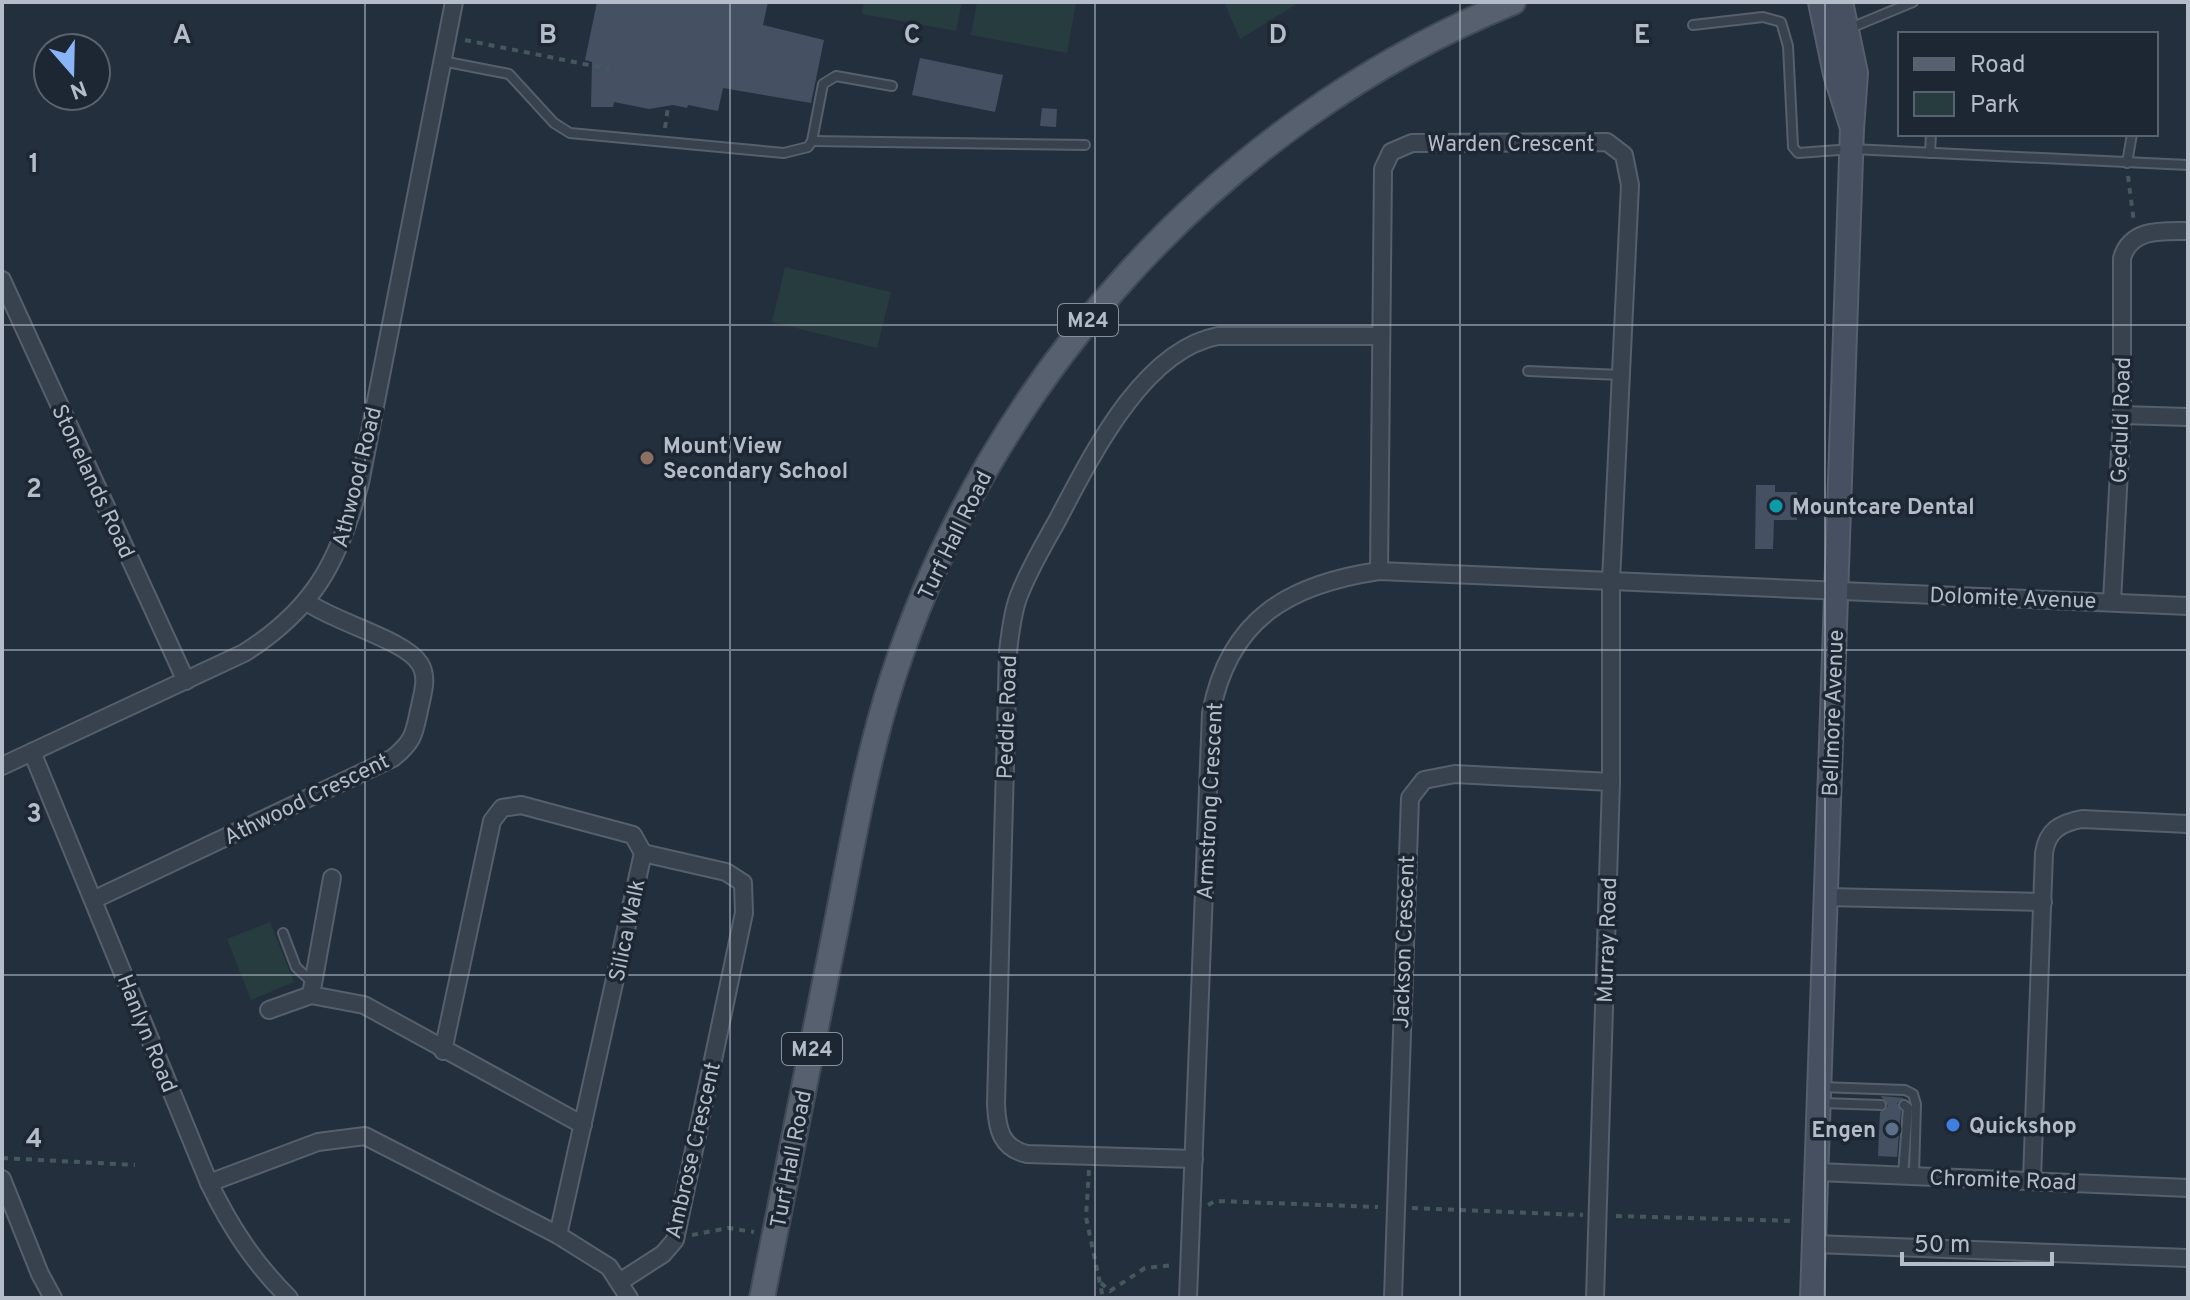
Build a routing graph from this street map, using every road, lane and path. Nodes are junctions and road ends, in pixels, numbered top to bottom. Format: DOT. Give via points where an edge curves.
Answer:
graph roads {
  1 [pos="454,2"];
  2 [pos="1513,2"];
  3 [pos="1820,2"];
  4 [pos="1841,2"];
  5 [pos="1913,2"];
  6 [pos="1693,25"];
  7 [pos="1848,29"];
  8 [pos="463,39"];
  9 [pos="442,61"];
  10 [pos="609,69"];
  11 [pos="892,86"];
  12 [pos="668,107"];
  13 [pos="1931,136"];
  14 [pos="2132,136"];
  15 [pos="1852,139"];
  16 [pos="812,141"];
  17 [pos="662,142"];
  18 [pos="1085,145"];
  19 [pos="1930,153"];
  20 [pos="2127,163"];
  21 [pos="2188,165"];
  22 [pos="2188,231"];
  23 [pos="2133,239"];
  24 [pos="2,280"];
  25 [pos="1379,336"];
  26 [pos="1528,371"];
  27 [pos="1621,375"];
  28 [pos="2122,415"];
  29 [pos="2188,417"];
  30 [pos="1379,571"];
  31 [pos="1611,581"];
  32 [pos="1837,590"];
  33 [pos="2112,601"];
  34 [pos="307,602"];
  35 [pos="2188,606"];
  36 [pos="186,681"];
  37 [pos="32,752"];
  38 [pos="2,766"];
  39 [pos="1611,782"];
  40 [pos="2188,824"];
  41 [pos="643,853"];
  42 [pos="332,878"];
  43 [pos="1826,897"];
  44 [pos="93,900"];
  45 [pos="2043,902"];
  46 [pos="283,933"];
  47 [pos="312,989"];
  48 [pos="269,1010"];
  49 [pos="443,1051"];
  50 [pos="1819,1095"];
  51 [pos="1881,1105"];
  52 [pos="1904,1105"];
  53 [pos="583,1125"];
  54 [pos="1090,1156"];
  55 [pos="2,1158"];
  56 [pos="1194,1159"];
  57 [pos="135,1165"];
  58 [pos="1818,1172"];
  59 [pos="1909,1175"];
  60 [pos="2,1179"];
  61 [pos="2032,1179"];
  62 [pos="209,1183"];
  63 [pos="2188,1188"];
  64 [pos="1385,1207"];
  65 [pos="1405,1207"];
  66 [pos="1203,1209"];
  67 [pos="1586,1215"];
  68 [pos="1609,1216"];
  69 [pos="1801,1221"];
  70 [pos="756,1233"];
  71 [pos="558,1235"];
  72 [pos="675,1240"];
  73 [pos="1814,1244"];
  74 [pos="2188,1258"];
  75 [pos="1189,1263"];
  76 [pos="621,1281"];
  77 [pos="1099,1281"];
  78 [pos="53,1298"];
  79 [pos="289,1298"];
  80 [pos="629,1298"];
  81 [pos="762,1298"];
  82 [pos="1103,1298"];
  83 [pos="1188,1298"];
  84 [pos="1393,1298"];
  85 [pos="1595,1298"];
  86 [pos="1812,1298"];
  1 -- 9 [label="street, Athwood Road"];
  2 -- 81 [label="main road, Turf Hall Road / M24" via="1440,36 1336,97 1199,203 1128,274 1067,347 983,474 926,589 883,711"];
  3 -- 15 [label="street, Bellmore Avenue"];
  4 -- 7 [label="street, Bellmore Avenue"];
  5 -- 7 [label="lane"];
  6 -- 15 [label="lane" via="1763,17 1781,22 1788,46 1794,149 1798,153"];
  7 -- 15 [label="street, Bellmore Avenue" via="1857,94"];
  8 -- 10 [label="path"];
  9 -- 17 [label="lane" via="509,74 570,133"];
  9 -- 34 [label="street, Athwood Road" via="360,483 335,559"];
  11 -- 16 [label="lane" via="828,79"];
  12 -- 17 [label="path"];
  13 -- 19 [label="lane"];
  14 -- 20 [label="lane"];
  15 -- 19 [label="lane"];
  15 -- 32 [label="street, Bellmore Avenue"];
  16 -- 17 [label="lane" via="784,153"];
  16 -- 18 [label="lane"];
  19 -- 20 [label="lane"];
  20 -- 21 [label="lane"];
  20 -- 23 [label="path"];
  22 -- 23 [label="street" via="2157,231"];
  23 -- 28 [label="street, Geduld Road" via="2122,258"];
  24 -- 36 [label="street, Stonelands Road"];
  25 -- 27 [label="street, Warden Crescent" via="1383,169 1391,152 1412,143 1607,142 1624,155 1630,185"];
  25 -- 30 [label="street, Warden Crescent"];
  25 -- 54 [label="street, Peddie Road" via="1218,336 1170,358 1099,442 1018,599 1008,652 996,1119 1003,1141 1017,1152"];
  26 -- 27 [label="lane"];
  27 -- 31 [label="street, Warden Crescent"];
  28 -- 29 [label="street"];
  28 -- 33 [label="street, Geduld Road"];
  30 -- 31 [label="street, Armstrong Crescent"];
  30 -- 56 [label="street, Armstrong Crescent" via="1323,582 1267,610 1237,644 1215,691"];
  31 -- 32 [label="street, Armstrong Crescent"];
  31 -- 39 [label="street, Murray Road"];
  32 -- 33 [label="street, Dolomite Avenue"];
  32 -- 43 [label="street, Bellmore Avenue"];
  33 -- 35 [label="street, Dolomite Avenue"];
  34 -- 36 [label="street, Athwood Road" via="273,635"];
  34 -- 44 [label="street, Athwood Crescent" via="409,650 421,665 425,683 412,743 393,758"];
  36 -- 37 [label="street, Athwood Road"];
  37 -- 38 [label="street, Athwood Road"];
  37 -- 44 [label="street, Hanlyn Road"];
  39 -- 84 [label="street, Jackson Crescent" via="1455,774 1424,780 1410,798"];
  39 -- 85 [label="street, Murray Road"];
  40 -- 45 [label="street" via="2082,819 2057,827 2045,844"];
  41 -- 49 [label="street, Silica Walk" via="633,835 521,805 502,808 492,821"];
  41 -- 53 [label="street, Silica Walk"];
  41 -- 72 [label="street, Ambrose Crescent" via="726,872 743,883 744,913"];
  42 -- 47 [label="street"];
  43 -- 45 [label="street"];
  43 -- 50 [label="street, Bellmore Avenue"];
  44 -- 62 [label="street, Hanlyn Road"];
  45 -- 61 [label="street"];
  46 -- 47 [label="lane" via="296,967"];
  47 -- 48 [label="street"];
  47 -- 49 [label="street" via="364,1005"];
  49 -- 53 [label="street"];
  50 -- 51 [label="lane"];
  50 -- 58 [label="street, Bellmore Avenue"];
  50 -- 59 [label="lane" via="1905,1090 1913,1094"];
  52 -- 59 [label="lane"];
  53 -- 71 [label="street, Silica Walk"];
  54 -- 56 [label="street, Peddie Road"];
  54 -- 77 [label="path" via="1086,1217"];
  55 -- 57 [label="path"];
  56 -- 75 [label="street, Armstrong Crescent"];
  58 -- 59 [label="street, Chromite Road"];
  58 -- 73 [label="street, Bellmore Avenue"];
  59 -- 61 [label="street, Chromite Road"];
  60 -- 78 [label="street"];
  61 -- 63 [label="street, Chromite Road"];
  62 -- 71 [label="street" via="318,1142 365,1136"];
  62 -- 79 [label="street, Hanlyn Road" via="233,1231"];
  64 -- 66 [label="path" via="1215,1201"];
  65 -- 67 [label="path"];
  68 -- 69 [label="path"];
  70 -- 72 [label="path" via="728,1228"];
  71 -- 76 [label="street" via="609,1267"];
  72 -- 76 [label="street, Ambrose Crescent"];
  73 -- 74 [label="street"];
  73 -- 86 [label="street, Bellmore Avenue"];
  75 -- 77 [label="path" via="1145,1268 1110,1291"];
  75 -- 83 [label="street, Armstrong Crescent"];
  76 -- 80 [label="street"];
  77 -- 82 [label="path"];
}
